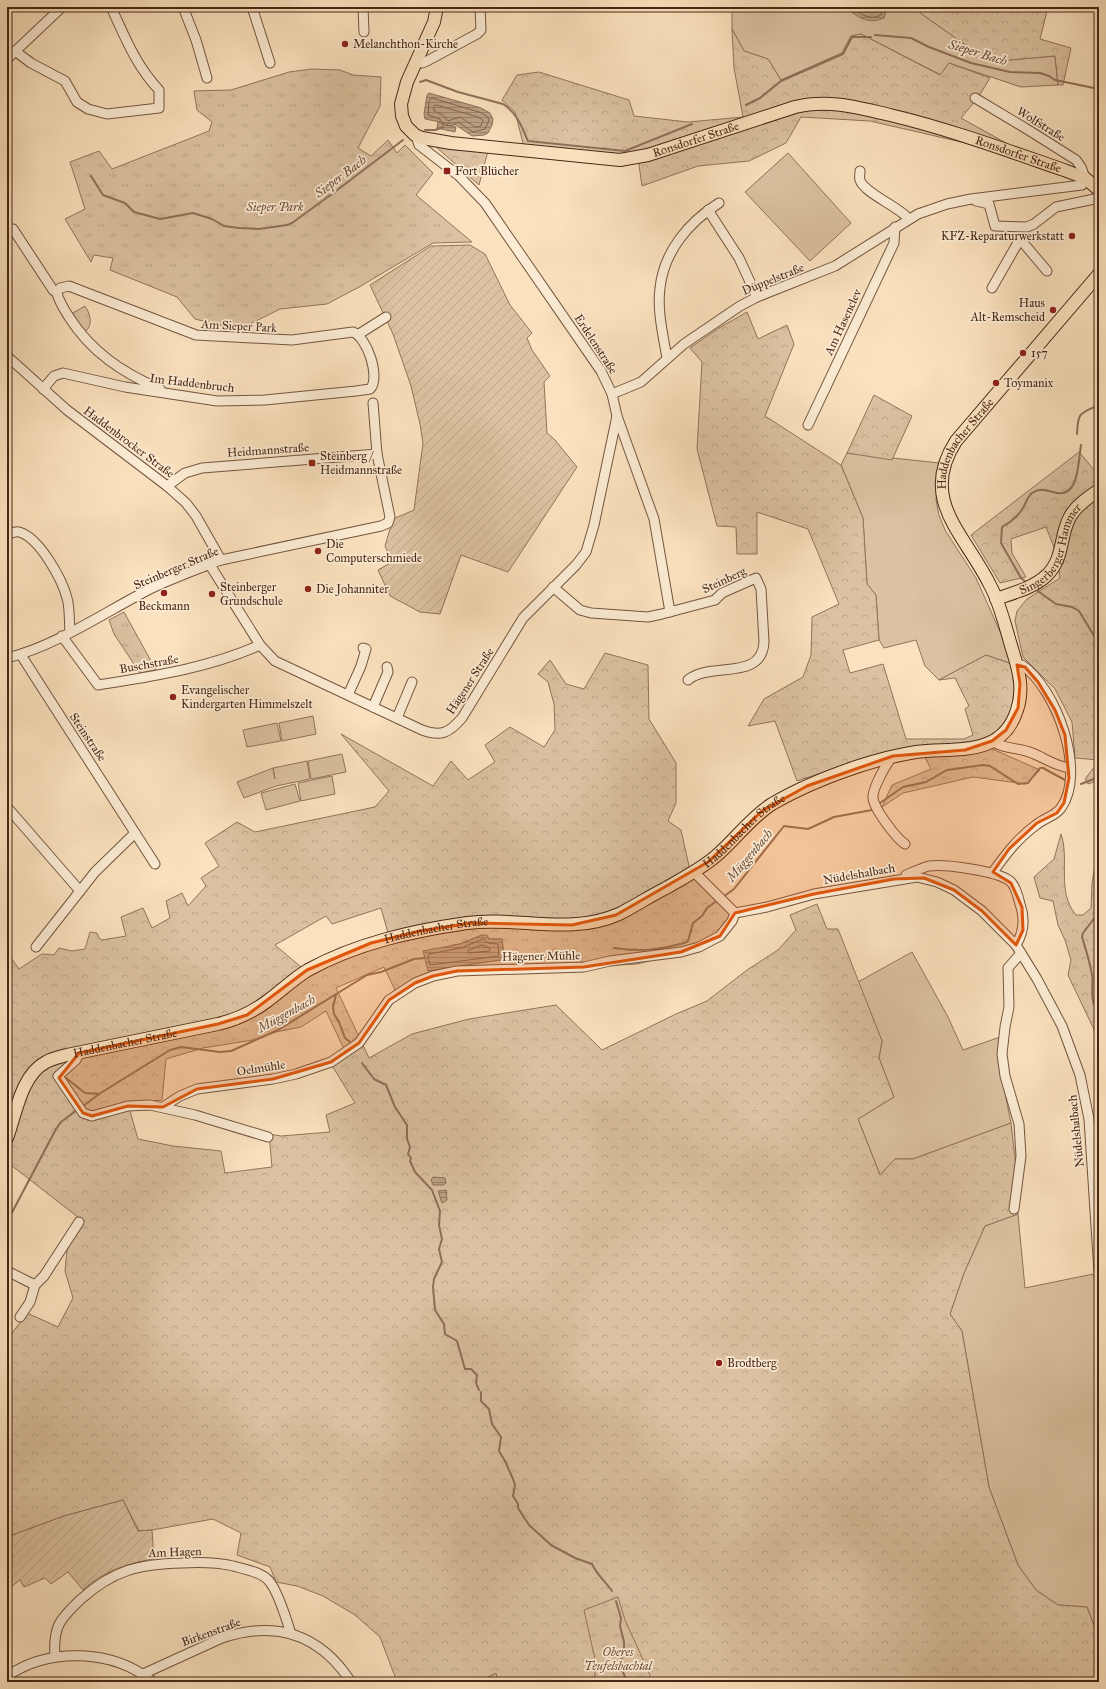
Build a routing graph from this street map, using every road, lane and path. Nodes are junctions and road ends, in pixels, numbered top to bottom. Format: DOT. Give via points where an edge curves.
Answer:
graph roads {
  1 [pos="62,7"];
  2 [pos="111,7"];
  3 [pos="183,7"];
  4 [pos="252,7"];
  5 [pos="363,7"];
  6 [pos="438,7"];
  7 [pos="480,7"];
  8 [pos="364,32"];
  9 [pos="15,51"];
  10 [pos="7,59"];
  11 [pos="416,61"];
  12 [pos="270,62"];
  13 [pos="207,78"];
  14 [pos="975,98"];
  15 [pos="416,136"];
  16 [pos="860,171"];
  17 [pos="1085,178"];
  18 [pos="1098,186"];
  19 [pos="1099,198"];
  20 [pos="973,199"];
  21 [pos="719,203"];
  22 [pos="708,210"];
  23 [pos="909,219"];
  24 [pos="895,227"];
  25 [pos="1022,227"];
  26 [pos="14,229"];
  27 [pos="1020,240"];
  28 [pos="1047,271"];
  29 [pos="1099,274"];
  30 [pos="992,288"];
  31 [pos="57,292"];
  32 [pos="758,297"];
  33 [pos="386,317"];
  34 [pos="359,334"];
  35 [pos="7,356"];
  36 [pos="667,358"];
  37 [pos="43,388"];
  38 [pos="172,394"];
  39 [pos="612,394"];
  40 [pos="372,403"];
  41 [pos="616,416"];
  42 [pos="808,425"];
  43 [pos="377,454"];
  44 [pos="167,486"];
  45 [pos="1099,490"];
  46 [pos="7,535"];
  47 [pos="222,560"];
  48 [pos="210,564"];
  49 [pos="553,587"];
  50 [pos="996,599"];
  51 [pos="670,612"];
  52 [pos="66,634"];
  53 [pos="260,645"];
  54 [pos="363,648"];
  55 [pos="21,655"];
  56 [pos="7,658"];
  57 [pos="1017,665"];
  58 [pos="387,667"];
  59 [pos="688,680"];
  60 [pos="412,682"];
  61 [pos="348,695"];
  62 [pos="372,707"];
  63 [pos="397,718"];
  64 [pos="992,741"];
  65 [pos="893,756"];
  66 [pos="1070,768"];
  67 [pos="7,807"];
  68 [pos="136,833"];
  69 [pos="905,844"];
  70 [pos="155,864"];
  71 [pos="693,872"];
  72 [pos="993,872"];
  73 [pos="894,879"];
  74 [pos="80,891"];
  75 [pos="732,911"];
  76 [pos="36,947"];
  77 [pos="1018,949"];
  78 [pos="359,1042"];
  79 [pos="79,1053"];
  80 [pos="163,1107"];
  81 [pos="268,1137"];
  82 [pos="7,1138"];
  83 [pos="1014,1209"];
  84 [pos="79,1222"];
  85 [pos="7,1271"];
  86 [pos="1099,1272"];
  87 [pos="35,1285"];
  88 [pos="20,1317"];
  89 [pos="291,1634"];
  90 [pos="54,1657"];
  91 [pos="143,1674"];
  92 [pos="7,1676"];
  93 [pos="153,1682"];
  94 [pos="351,1682"];
  1 -- 9 [label="street"];
  2 -- 9 [label="street" via="136,62 160,92 159,108 107,114 88,110 77,102 65,81"];
  3 -- 13 [label="street"];
  4 -- 12 [label="street"];
  5 -- 8 [label="street"];
  6 -- 11 [label="main road"];
  7 -- 11 [label="street" via="481,30 477,34 427,61"];
  9 -- 10 [label="street"];
  11 -- 15 [label="main road" via="404,90 401,111 406,126"];
  14 -- 17 [label="street, Wolfstraße" via="1076,160"];
  15 -- 17 [label="main road, Ronsdorfer Straße" via="451,143 620,160 642,156 795,107 828,103 854,106 929,124"];
  15 -- 39 [label="street, Erdelenstraße" via="419,145 459,176 485,203 597,364"];
  16 -- 23 [label="street" via="860,180 866,190 904,213"];
  17 -- 18 [label="main road, Ronsdorfer Straße"];
  17 -- 20 [label="street, Düppelstraße" via="1082,185"];
  19 -- 25 [label="street" via="1056,207 1034,224"];
  20 -- 23 [label="street, Düppelstraße" via="935,208"];
  20 -- 25 [label="street" via="989,204 995,226"];
  21 -- 22 [label="street"];
  22 -- 32 [label="street" via="743,264"];
  22 -- 36 [label="street" via="678,240 662,276 659,305"];
  23 -- 24 [label="street, Düppelstraße"];
  24 -- 32 [label="street, Düppelstraße" via="835,266"];
  24 -- 42 [label="street, Am Hasenclev" via="894,242"];
  25 -- 27 [label="street"];
  26 -- 31 [label="street" via="53,290"];
  27 -- 28 [label="street"];
  27 -- 30 [label="street"];
  29 -- 50 [label="main road, Haddenbacher Straße" via="963,432 946,459 941,485 946,511 986,577"];
  31 -- 34 [label="street, Am Sieper Park" via="60,288 69,286 196,335 276,340 348,332"];
  31 -- 38 [label="street" via="70,320 96,350 126,373"];
  32 -- 36 [label="street, Düppelstraße" via="698,333"];
  33 -- 34 [label="street"];
  34 -- 38 [label="street, Im Haddenbruch" via="370,356 374,382 370,389 245,401 217,401"];
  35 -- 37 [label="street, Haddenbrocker Straße"];
  36 -- 39 [label="street, Düppelstraße" via="642,382"];
  37 -- 38 [label="street, Im Haddenbruch" via="54,376 63,373 125,387"];
  37 -- 44 [label="street, Haddenbrocker Straße" via="92,431"];
  39 -- 41 [label="street, Erdelenstraße"];
  40 -- 43 [label="street"];
  41 -- 49 [label="street, Hägener Straße" via="590,543 576,565"];
  41 -- 51 [label="street, Erdelenstraße" via="654,518"];
  43 -- 44 [label="street, Heidmannstraße" via="202,468 185,473"];
  43 -- 47 [label="street, Steinberger Straße" via="390,517 387,524"];
  44 -- 47 [label="street, Haddenbrocker Straße" via="194,512"];
  45 -- 50 [label="main road, Singerberger Hammer" via="1073,513 1065,529 1057,562 1046,576 1032,585"];
  46 -- 52 [label="street" via="15,532 26,535 52,566 68,599"];
  47 -- 48 [label="street, Steinberger Straße"];
  48 -- 52 [label="street, Steinberger Straße" via="152,589"];
  48 -- 53 [label="street, Hägener Straße"];
  49 -- 51 [label="street, Steinberg" via="576,608 591,613 648,617"];
  49 -- 63 [label="street, Hägener Straße" via="523,618 467,710 450,729 432,734"];
  50 -- 57 [label="main road, Haddenbacher Straße"];
  51 -- 59 [label="street, Steinberg" via="715,600 722,592 756,578 761,588 764,650 759,659 748,666 706,672"];
  52 -- 53 [label="street, Buschstraße" via="98,684 211,664"];
  52 -- 55 [label="street, Steinberger Straße"];
  53 -- 61 [label="street, Hägener Straße" via="283,666"];
  54 -- 61 [label="street" via="366,649 361,666"];
  55 -- 56 [label="street, Steinberger Straße"];
  55 -- 68 [label="street, Steinstraße"];
  57 -- 64 [label="main road, Haddenbacher Straße" via="1020,684 1018,708 1006,730"];
  57 -- 66 [label="street" via="1022,665 1032,674 1055,710 1067,742"];
  58 -- 62 [label="street" via="388,672"];
  60 -- 63 [label="street"];
  61 -- 62 [label="street, Hägener Straße"];
  62 -- 63 [label="street, Hägener Straße"];
  64 -- 65 [label="main road, Haddenbacher Straße" via="965,750 928,751"];
  64 -- 66 [label="street" via="1006,748 1031,752 1060,767"];
  65 -- 69 [label="street" via="888,760 873,799 877,810 899,840"];
  65 -- 71 [label="main road, Haddenbacher Straße" via="831,776 782,799 754,818 718,854"];
  66 -- 72 [label="street" via="1068,789 1062,806 1053,815 1037,823 1012,846"];
  67 -- 74 [label="street"];
  68 -- 70 [label="street, Steinstraße"];
  68 -- 74 [label="street" via="95,872"];
  71 -- 75 [label="street"];
  71 -- 79 [label="main road, Haddenbacher Straße" via="620,913 589,923 562,925 472,922 385,939 308,970 260,1007 241,1017"];
  72 -- 73 [label="street" via="933,866"];
  72 -- 77 [label="street" via="1012,882 1022,907 1023,930"];
  73 -- 75 [label="street, Nüdelshalbach" via="814,894 767,907"];
  73 -- 77 [label="street, Nüdelshalbach" via="924,878 954,890 982,911"];
  74 -- 76 [label="street"];
  75 -- 78 [label="street, Hägener Mühle" via="732,921 720,936 699,947 681,952 584,967 457,971 433,976 415,983 389,1000"];
  77 -- 83 [label="street" via="1008,968 1009,1007 1002,1047 1006,1076 1019,1124 1021,1156"];
  77 -- 86 [label="street, Nüdelshalbach" via="1054,1009 1075,1059 1085,1093"];
  78 -- 80 [label="street, Oelmühle" via="321,1066 273,1079 197,1089"];
  79 -- 80 [label="street" via="76,1060 58,1076 83,1113 92,1116 128,1106"];
  79 -- 82 [label="main road, Haddenbacher Straße" via="47,1061 32,1075"];
  80 -- 81 [label="street"];
  84 -- 87 [label="street" via="44,1276"];
  85 -- 87 [label="street"];
  87 -- 88 [label="street" via="30,1302"];
  89 -- 90 [label="street, Am Hagen" via="271,1584 263,1576 246,1569 215,1563 152,1564 120,1572 100,1582 63,1616 56,1629"];
  89 -- 91 [label="street, Birkenstraße" via="263,1631 235,1634"];
  89 -- 94 [label="street, Birkenstraße" via="311,1641 326,1651 340,1665"];
  90 -- 91 [label="street" via="85,1656 109,1659"];
  90 -- 92 [label="street" via="33,1663"];
  91 -- 93 [label="street"];
}
